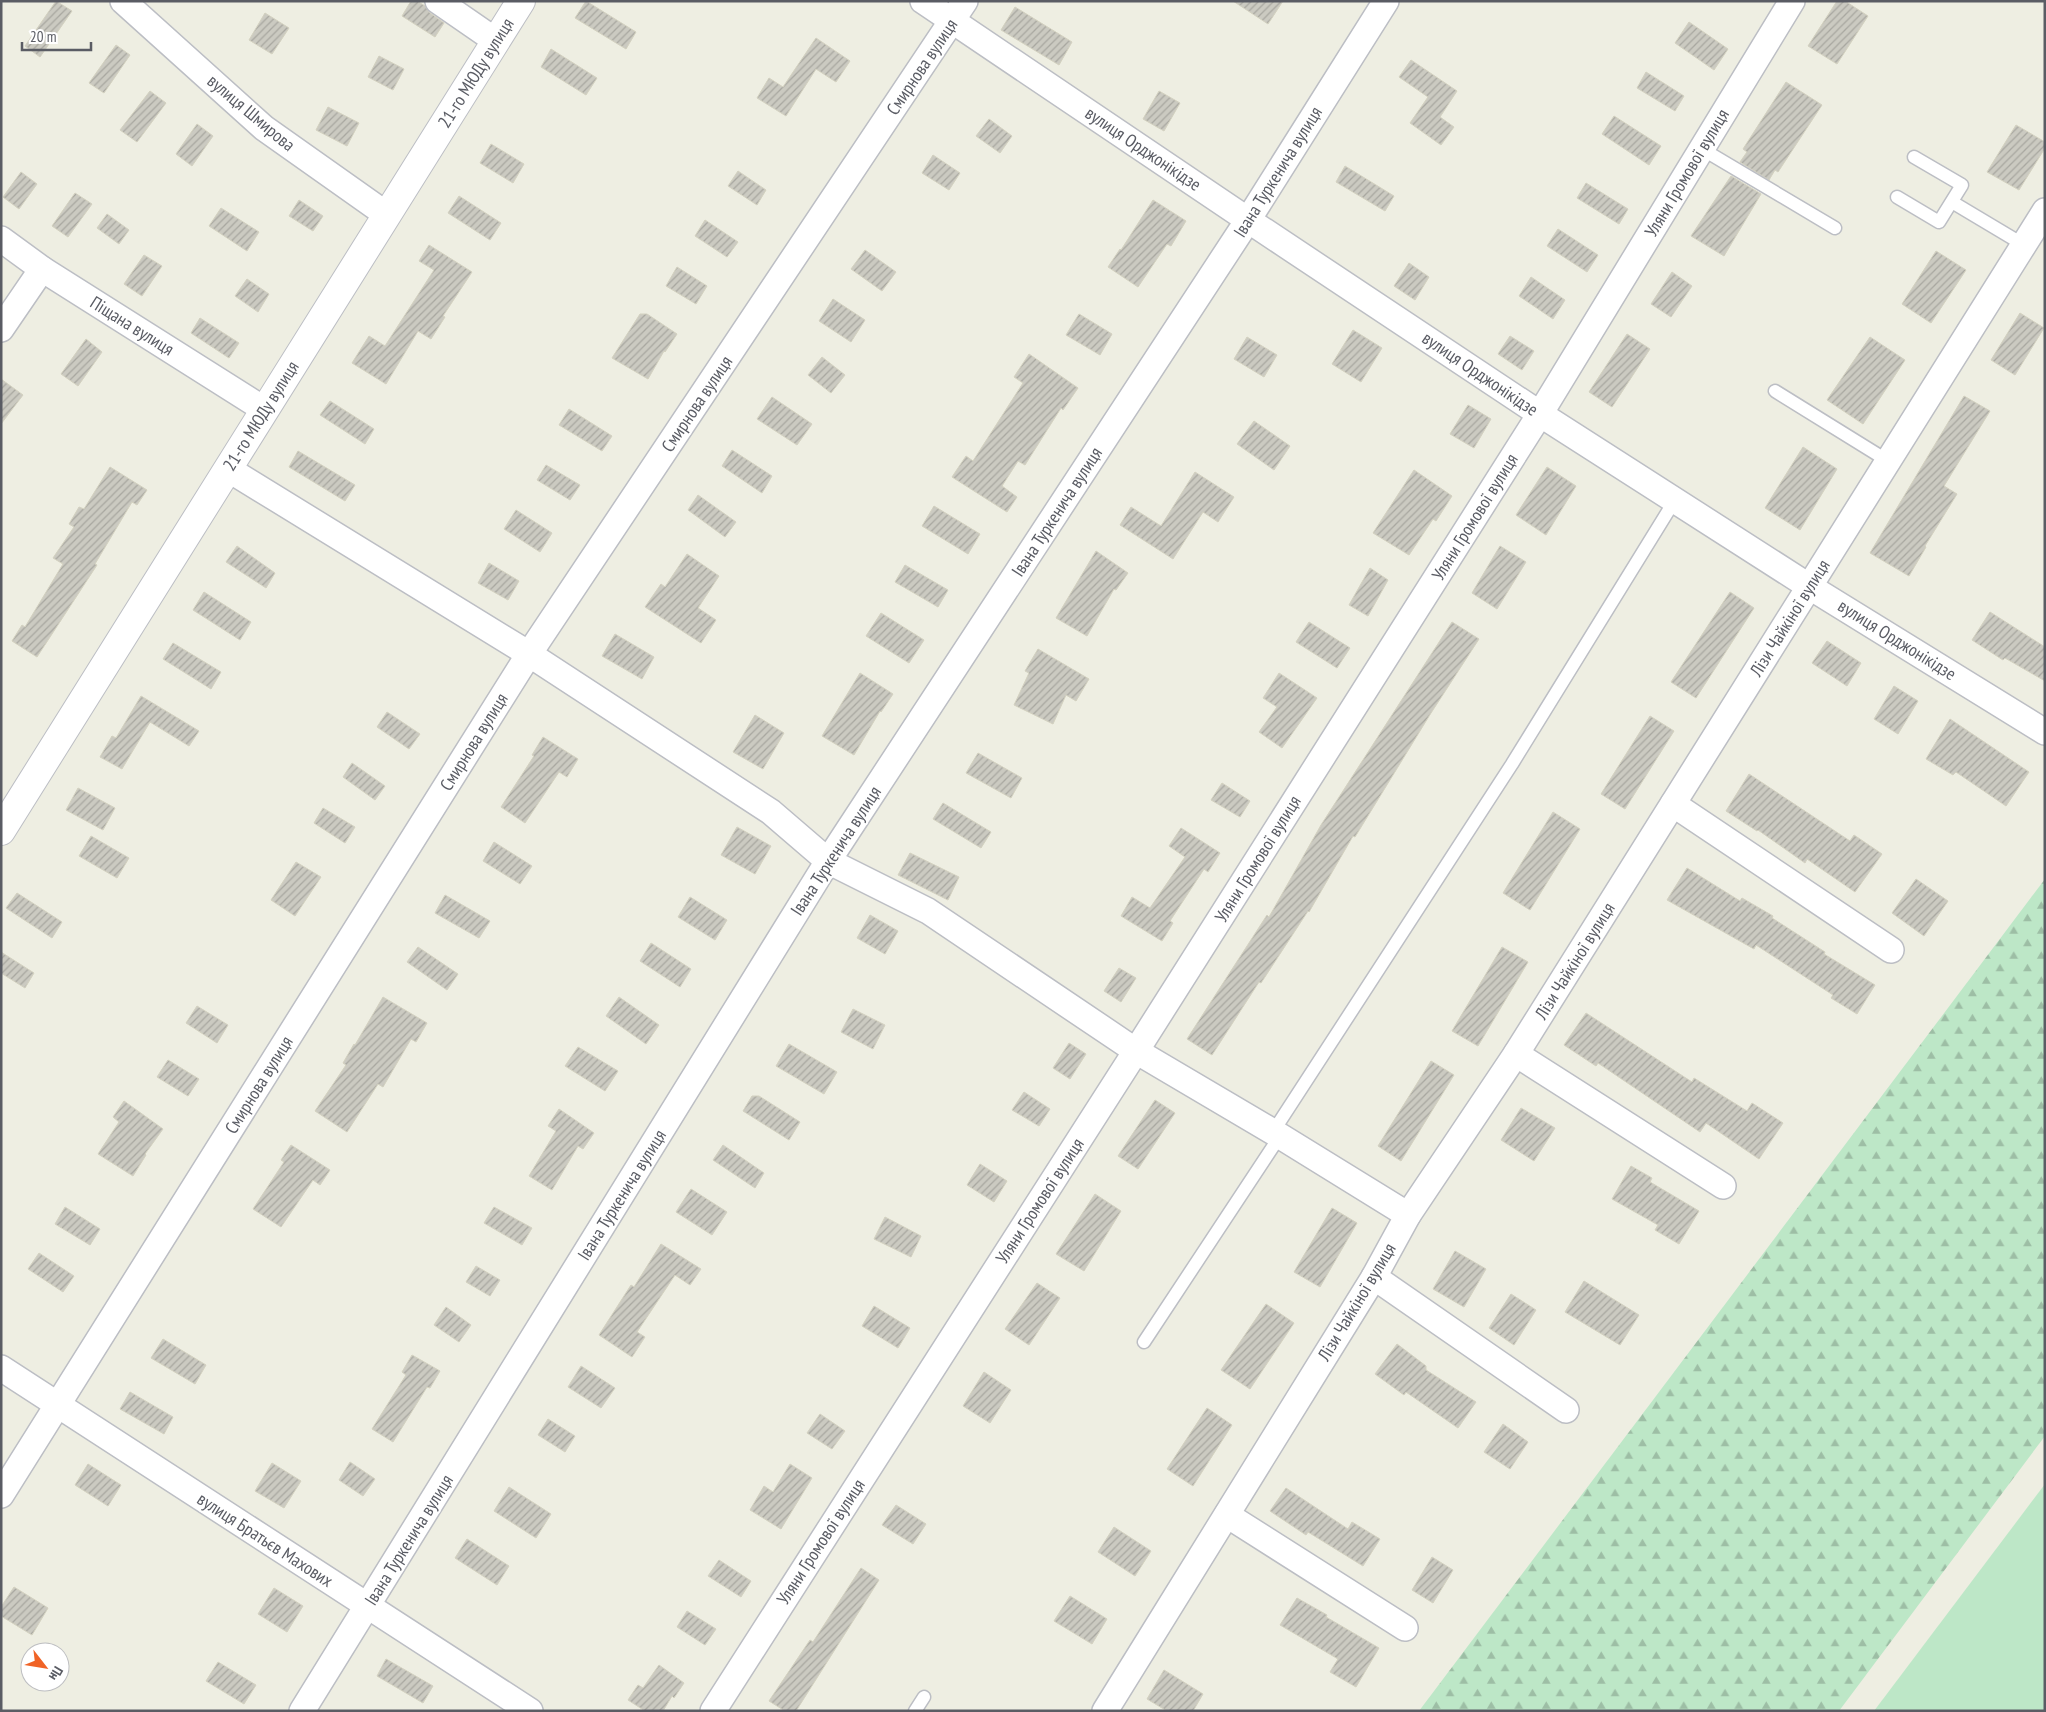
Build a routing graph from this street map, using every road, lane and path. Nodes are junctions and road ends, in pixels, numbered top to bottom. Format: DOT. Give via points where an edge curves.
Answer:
graph roads {
  1 [pos="123,1"];
  2 [pos="438,1"];
  3 [pos="521,1"];
  4 [pos="923,1"];
  5 [pos="1386,1"];
  6 [pos="1792,1"];
  7 [pos="959,11"];
  8 [pos="496,41"];
  9 [pos="1702,149"];
  10 [pos="1914,156"];
  11 [pos="1897,197"];
  12 [pos="1952,202"];
  13 [pos="2045,211"];
  14 [pos="387,215"];
  15 [pos="1248,220"];
  16 [pos="1835,228"];
  17 [pos="1,239"];
  18 [pos="2024,245"];
  19 [pos="42,269"];
  20 [pos="1,328"];
  21 [pos="1775,391"];
  22 [pos="265,410"];
  23 [pos="1540,414"];
  24 [pos="1888,461"];
  25 [pos="228,469"];
  26 [pos="1675,500"];
  27 [pos="1810,586"];
  28 [pos="529,654"];
  29 [pos="2045,732"];
  30 [pos="1673,804"];
  31 [pos="1,831"];
  32 [pos="828,862"];
  33 [pos="1891,950"];
  34 [pos="1136,1051"];
  35 [pos="1516,1054"];
  36 [pos="1277,1134"];
  37 [pos="1723,1186"];
  38 [pos="1408,1215"];
  39 [pos="1374,1277"];
  40 [pos="1144,1342"];
  41 [pos="1,1368"];
  42 [pos="59,1405"];
  43 [pos="1566,1410"];
  44 [pos="1,1495"];
  45 [pos="1227,1515"];
  46 [pos="368,1607"];
  47 [pos="1405,1628"];
  48 [pos="924,1697"];
  49 [pos="302,1711"];
  50 [pos="530,1711"];
  51 [pos="713,1711"];
  52 [pos="915,1711"];
  53 [pos="1105,1711"];
  1 -- 14 [label="street, вулиця Шмирова" via="264,128"];
  2 -- 8 [label="street"];
  3 -- 8 [label="street, 21-го МЮДу вулиця"];
  4 -- 7 [label="street, вулиця Орджонікідзе"];
  5 -- 15 [label="street, Івана Туркенича вулиця"];
  6 -- 9 [label="street, Уляни Громової вулиця"];
  7 -- 15 [label="street, вулиця Орджонікідзе"];
  7 -- 28 [label="street, Смирнова вулиця"];
  8 -- 14 [label="street, 21-го МЮДу вулиця"];
  9 -- 16 [label="lane"];
  9 -- 23 [label="street, Уляни Громової вулиця"];
  10 -- 12 [label="lane" via="1962,185"];
  11 -- 12 [label="lane" via="1939,222"];
  12 -- 18 [label="lane"];
  13 -- 18 [label="street, Лізи Чайкіної вулиця"];
  14 -- 22 [label="street, 21-го МЮДу вулиця"];
  15 -- 23 [label="street, вулиця Орджонікідзе"];
  15 -- 32 [label="street, Івана Туркенича вулиця"];
  17 -- 19 [label="street, Піщана вулиця"];
  18 -- 24 [label="street, Лізи Чайкіної вулиця"];
  19 -- 20 [label="street"];
  19 -- 22 [label="street, Піщана вулиця"];
  21 -- 24 [label="lane"];
  22 -- 25 [label="street, 21-го МЮДу вулиця"];
  23 -- 26 [label="street, вулиця Орджонікідзе"];
  23 -- 34 [label="street, Уляни Громової вулиця"];
  24 -- 27 [label="street, Лізи Чайкіної вулиця"];
  25 -- 28 [label="street"];
  25 -- 31 [label="street, 21-го МЮДу вулиця"];
  26 -- 27 [label="street, вулиця Орджонікідзе"];
  26 -- 36 [label="lane"];
  27 -- 29 [label="street, вулиця Орджонікідзе"];
  27 -- 30 [label="street, Лізи Чайкіної вулиця"];
  28 -- 32 [label="street" via="771,812"];
  28 -- 42 [label="street, Смирнова вулиця"];
  30 -- 33 [label="street"];
  30 -- 35 [label="street, Лізи Чайкіної вулиця"];
  32 -- 34 [label="street" via="928,911"];
  32 -- 46 [label="street, Івана Туркенича вулиця"];
  34 -- 36 [label="street"];
  34 -- 51 [label="street, Уляни Громової вулиця"];
  35 -- 37 [label="street"];
  35 -- 38 [label="street, Лізи Чайкіної вулиця"];
  36 -- 38 [label="street"];
  36 -- 40 [label="lane"];
  38 -- 39 [label="street, Лізи Чайкіної вулиця"];
  39 -- 43 [label="street"];
  39 -- 45 [label="street, Лізи Чайкіної вулиця"];
  41 -- 42 [label="street, вулиця Братьєв Махових"];
  42 -- 44 [label="street, Смирнова вулиця"];
  42 -- 46 [label="street, вулиця Братьєв Махових"];
  45 -- 47 [label="street"];
  45 -- 53 [label="street, Лізи Чайкіної вулиця"];
  46 -- 49 [label="street, Івана Туркенича вулиця"];
  46 -- 50 [label="street, вулиця Братьєв Махових"];
  48 -- 52 [label="lane"];
}
